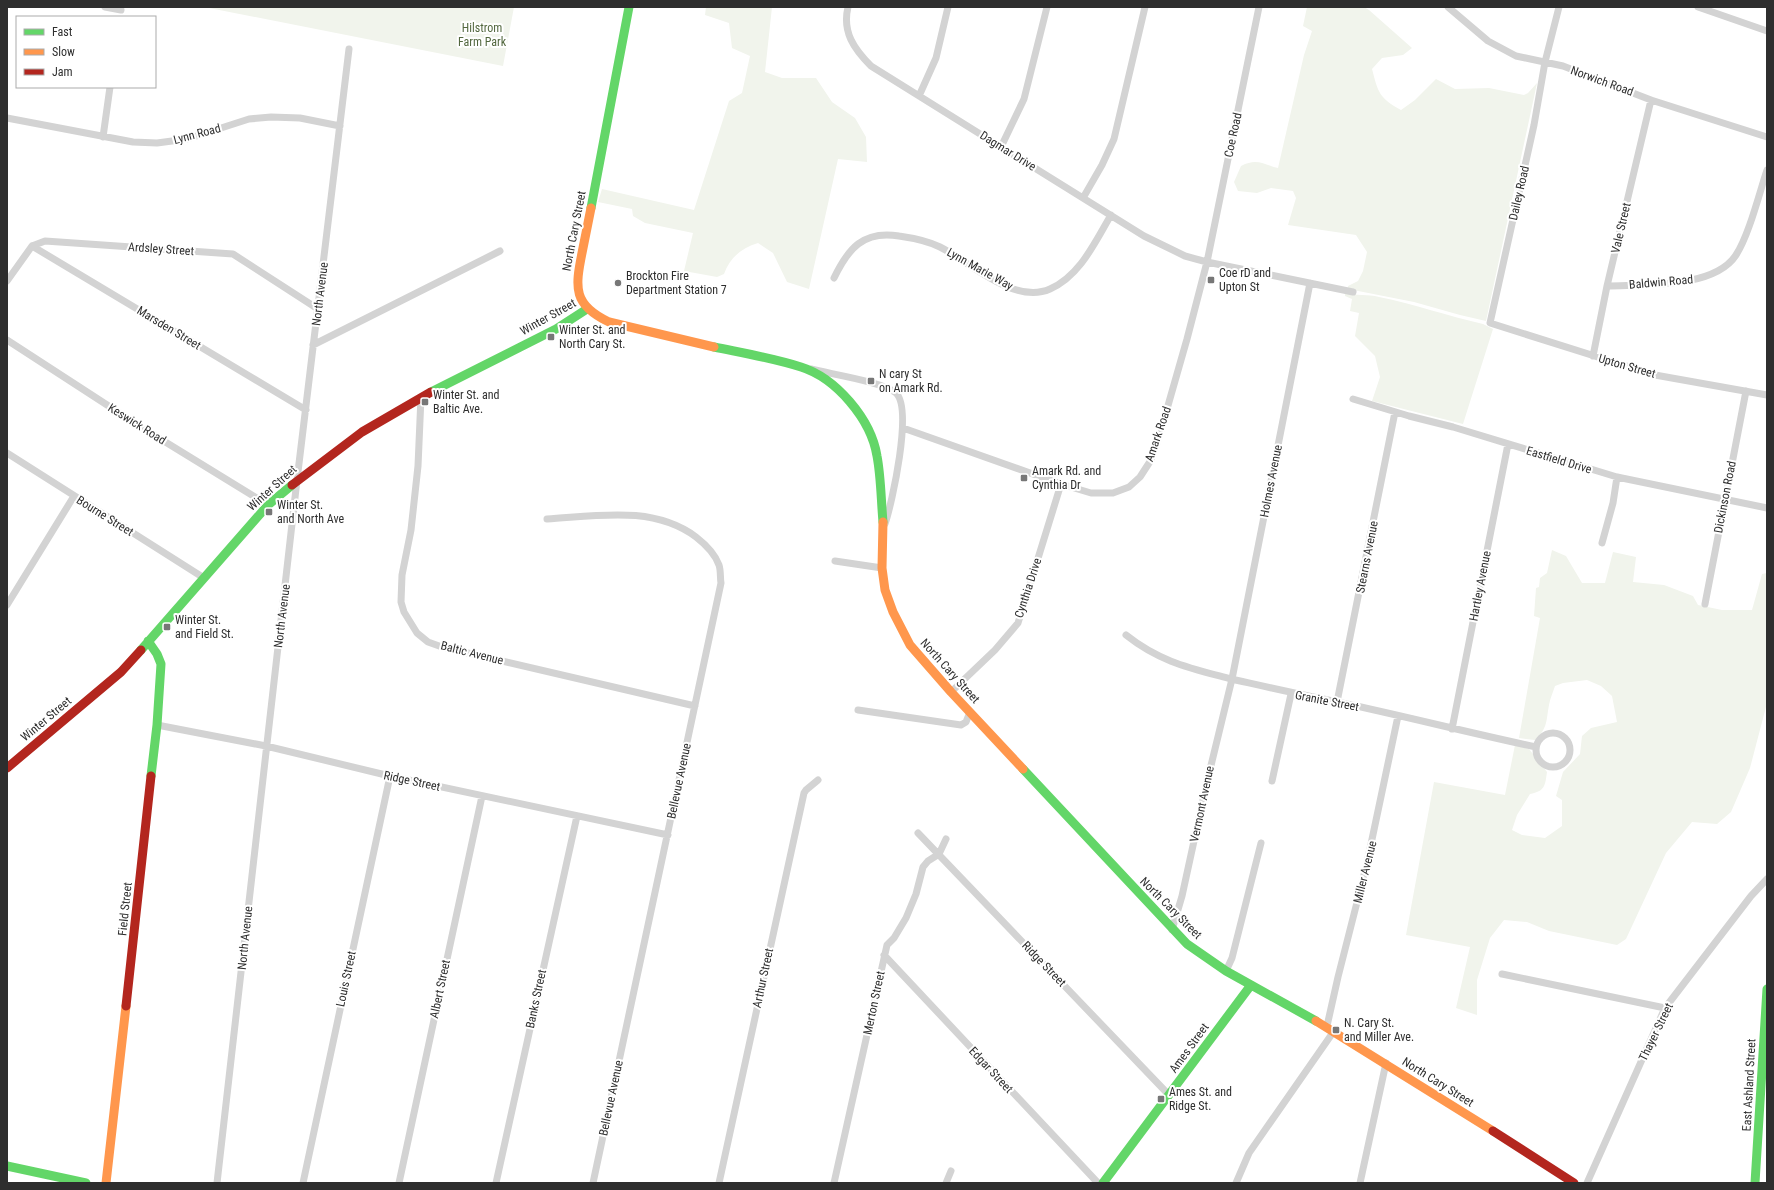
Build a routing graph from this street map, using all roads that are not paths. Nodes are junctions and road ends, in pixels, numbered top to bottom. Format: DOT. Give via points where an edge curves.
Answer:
graph roads {
  1 [pos="105,7"];
  2 [pos="629,7"];
  3 [pos="848,7"];
  4 [pos="948,7"];
  5 [pos="1047,7"];
  6 [pos="1145,7"];
  7 [pos="1259,7"];
  8 [pos="1448,7"];
  9 [pos="1559,7"];
  10 [pos="1698,7"];
  11 [pos="120,11"];
  12 [pos="1767,29"];
  13 [pos="349,49"];
  14 [pos="1545,62"];
  15 [pos="110,88"];
  16 [pos="919,96"];
  17 [pos="1651,100"];
  18 [pos="7,118"];
  19 [pos="340,126"];
  20 [pos="103,137"];
  21 [pos="1767,138"];
  22 [pos="1001,147"];
  23 [pos="1767,170"];
  24 [pos="1083,198"];
  25 [pos="1111,215"];
  26 [pos="32,246"];
  27 [pos="500,251"];
  28 [pos="1207,262"];
  29 [pos="834,278"];
  30 [pos="7,281"];
  31 [pos="1310,283"];
  32 [pos="1607,286"];
  33 [pos="1353,292"];
  34 [pos="318,309"];
  35 [pos="587,309"];
  36 [pos="1490,323"];
  37 [pos="7,340"];
  38 [pos="313,346"];
  39 [pos="1593,356"];
  40 [pos="802,367"];
  41 [pos="1746,391"];
  42 [pos="1767,395"];
  43 [pos="421,397"];
  44 [pos="1354,399"];
  45 [pos="306,410"];
  46 [pos="1396,412"];
  47 [pos="903,428"];
  48 [pos="1508,444"];
  49 [pos="7,453"];
  50 [pos="1617,478"];
  51 [pos="297,480"];
  52 [pos="1060,484"];
  53 [pos="74,496"];
  54 [pos="1724,500"];
  55 [pos="268,505"];
  56 [pos="1767,508"];
  57 [pos="547,519"];
  58 [pos="883,528"];
  59 [pos="1602,543"];
  60 [pos="835,561"];
  61 [pos="882,568"];
  62 [pos="204,578"];
  63 [pos="1705,604"];
  64 [pos="7,605"];
  65 [pos="1126,635"];
  66 [pos="148,641"];
  67 [pos="1232,679"];
  68 [pos="951,692"];
  69 [pos="1291,694"];
  70 [pos="1337,702"];
  71 [pos="695,706"];
  72 [pos="858,710"];
  73 [pos="970,712"];
  74 [pos="1398,716"];
  75 [pos="157,725"];
  76 [pos="1452,729"];
  77 [pos="266,746"];
  78 [pos="1536,747"];
  79 [pos="7,768"];
  80 [pos="390,776"];
  81 [pos="818,780"];
  82 [pos="1272,782"];
  83 [pos="482,796"];
  84 [pos="577,816"];
  85 [pos="918,833"];
  86 [pos="668,835"];
  87 [pos="946,839"];
  88 [pos="1261,843"];
  89 [pos="939,854"];
  90 [pos="1767,879"];
  91 [pos="1172,930"];
  92 [pos="884,955"];
  93 [pos="1226,971"];
  94 [pos="1502,974"];
  95 [pos="1251,985"];
  96 [pos="1767,989"];
  97 [pos="1665,1008"];
  98 [pos="1330,1029"];
  99 [pos="1386,1063"];
  100 [pos="1169,1095"];
  101 [pos="7,1166"];
  102 [pos="952,1172"];
  103 [pos="86,1183"];
  104 [pos="106,1183"];
  105 [pos="217,1183"];
  106 [pos="303,1183"];
  107 [pos="399,1183"];
  108 [pos="496,1183"];
  109 [pos="593,1183"];
  110 [pos="719,1183"];
  111 [pos="834,1183"];
  112 [pos="946,1183"];
  113 [pos="1098,1183"];
  114 [pos="1103,1183"];
  115 [pos="1236,1183"];
  116 [pos="1360,1183"];
  117 [pos="1574,1183"];
  118 [pos="1587,1183"];
  119 [pos="1755,1183"];
  1 -- 11 [label="street"];
  2 -- 35 [label="street, North Cary Street" via="577,279 578,290"];
  3 -- 16 [label="street, Dagmar Drive" via="846,24 849,36 861,56 871,66"];
  4 -- 16 [label="street" via="936,58"];
  5 -- 22 [label="street" via="1024,99"];
  6 -- 24 [label="street" via="1114,139"];
  7 -- 28 [label="street, Coe Road"];
  8 -- 14 [label="street, Norwich Road" via="1488,42 1516,56"];
  9 -- 14 [label="street, Dailey Road"];
  10 -- 12 [label="street"];
  13 -- 19 [label="street, North Avenue"];
  14 -- 17 [label="street, Norwich Road" via="1563,66"];
  14 -- 36 [label="street, Dailey Road" via="1534,125"];
  15 -- 20 [label="street"];
  16 -- 22 [label="street, Dagmar Drive"];
  17 -- 21 [label="street, Norwich Road"];
  17 -- 32 [label="street, Vale Street"];
  18 -- 20 [label="street, Lynn Road"];
  19 -- 20 [label="street, Lynn Road" via="300,118 271,117 249,119 173,142 133,142"];
  19 -- 34 [label="street, North Avenue"];
  22 -- 24 [label="street, Dagmar Drive"];
  23 -- 32 [label="street, Baldwin Road" via="1740,248 1731,262 1722,269 1714,274 1689,280"];
  24 -- 25 [label="street, Dagmar Drive"];
  25 -- 28 [label="street, Dagmar Drive" via="1164,246 1185,256"];
  25 -- 29 [label="street, Lynn Marie Way" via="1084,260 1073,273 1061,283 1040,293 1025,292 1000,283 929,242 893,235 880,235 865,240 851,249"];
  26 -- 30 [label="street"];
  26 -- 34 [label="street, Ardsley Street" via="45,241 233,254"];
  26 -- 45 [label="street, Marsden Street"];
  27 -- 38 [label="street"];
  28 -- 31 [label="street"];
  28 -- 52 [label="street, Amark Road" via="1159,437 1151,460 1140,477 1129,487 1113,493 1091,493"];
  31 -- 33 [label="street"];
  31 -- 67 [label="street, Holmes Avenue"];
  32 -- 39 [label="street, Vale Street"];
  34 -- 38 [label="street, North Avenue"];
  35 -- 40 [label="street, North Cary Street" via="609,322"];
  35 -- 43 [label="street, Winter Street" via="556,329"];
  36 -- 39 [label="street, Upton Street"];
  37 -- 55 [label="street, Keswick Road"];
  38 -- 45 [label="street, North Avenue"];
  39 -- 41 [label="street, Upton Street" via="1655,375"];
  40 -- 47 [label="street, North Cary Street" via="885,386 897,394 902,405"];
  40 -- 58 [label="street, North Cary Street" via="838,390 870,428 877,455"];
  41 -- 42 [label="street, Upton Street"];
  41 -- 54 [label="street, Dickinson Road"];
  43 -- 51 [label="street, Winter Street" via="362,432"];
  43 -- 71 [label="street, Baltic Avenue" via="416,495 401,588 404,612 417,633 428,642 442,646"];
  44 -- 46 [label="street, Eastfield Drive"];
  45 -- 51 [label="street, North Avenue"];
  46 -- 48 [label="street, Eastfield Drive"];
  46 -- 70 [label="street, Stearns Avenue"];
  47 -- 52 [label="street, Amark Road"];
  47 -- 58 [label="street, North Cary Street" via="890,510"];
  48 -- 50 [label="street, Eastfield Drive"];
  48 -- 76 [label="street, Hartley Avenue"];
  49 -- 53 [label="street, Bourne Street"];
  50 -- 54 [label="street, Eastfield Drive"];
  50 -- 59 [label="street"];
  51 -- 55 [label="street, Winter Street"];
  51 -- 77 [label="street, North Avenue"];
  52 -- 68 [label="street, Cynthia Drive" via="1018,623 995,650"];
  53 -- 62 [label="street, Bourne Street"];
  53 -- 64 [label="street"];
  54 -- 56 [label="street, Eastfield Drive"];
  54 -- 63 [label="street, Dickinson Road"];
  55 -- 62 [label="street, Winter Street"];
  57 -- 71 [label="street, Bellevue Avenue" via="634,514 658,518 682,527 703,542 713,554 719,565 721,584"];
  58 -- 61 [label="street, North Cary Street"];
  60 -- 61 [label="street"];
  61 -- 68 [label="street, North Cary Street" via="885,590 910,646"];
  62 -- 66 [label="street, Winter Street"];
  65 -- 67 [label="street, Granite Street" via="1140,646 1179,666"];
  66 -- 75 [label="street, Field Street" via="161,664"];
  66 -- 79 [label="street, Winter Street" via="121,672"];
  67 -- 69 [label="street, Granite Street"];
  67 -- 91 [label="street, Vermont Avenue"];
  68 -- 73 [label="street, North Cary Street"];
  69 -- 70 [label="street, Granite Street"];
  69 -- 82 [label="street"];
  70 -- 74 [label="street, Granite Street"];
  71 -- 86 [label="street, Bellevue Avenue"];
  72 -- 73 [label="street" via="961,725 966,722"];
  73 -- 91 [label="street, North Cary Street"];
  74 -- 76 [label="street, Granite Street"];
  74 -- 98 [label="street, Miller Avenue" via="1368,863 1338,977"];
  75 -- 77 [label="street, Ridge Street"];
  75 -- 104 [label="street, Field Street"];
  76 -- 78 [label="street, Granite Street"];
  77 -- 80 [label="street, Ridge Street"];
  77 -- 105 [label="street, North Avenue"];
  78 -- 78 [label="street" via="1539,760 1550,767 1563,763 1569,755 1569,745 1564,736 1554,732 1545,734"];
  80 -- 83 [label="street, Ridge Street"];
  80 -- 106 [label="street, Louis Street"];
  81 -- 110 [label="street, Arthur Street" via="804,794"];
  83 -- 84 [label="street, Ridge Street"];
  83 -- 107 [label="street, Albert Street"];
  84 -- 86 [label="street, Ridge Street"];
  84 -- 108 [label="street, Banks Street"];
  85 -- 89 [label="street, Ridge Street"];
  86 -- 109 [label="street, Bellevue Avenue"];
  87 -- 89 [label="street, Merton Street"];
  88 -- 93 [label="street" via="1232,958"];
  89 -- 92 [label="street, Merton Street" via="923,867 916,894 894,938 887,944"];
  89 -- 100 [label="street, Ridge Street"];
  90 -- 97 [label="street, Thayer Street" via="1751,896"];
  91 -- 93 [label="street, North Cary Street" via="1187,944"];
  92 -- 111 [label="street, Merton Street"];
  92 -- 113 [label="street, Edgar Street"];
  93 -- 95 [label="street, North Cary Street"];
  94 -- 97 [label="street"];
  95 -- 98 [label="street, North Cary Street"];
  95 -- 100 [label="street, Ames Street"];
  96 -- 119 [label="street, East Ashland Street"];
  97 -- 118 [label="street, Thayer Street"];
  98 -- 99 [label="street, North Cary Street"];
  98 -- 115 [label="street" via="1249,1153"];
  99 -- 116 [label="street"];
  99 -- 117 [label="street, North Cary Street"];
  100 -- 114 [label="street, Ames Street"];
  101 -- 103 [label="street"];
  102 -- 112 [label="street"];
}
